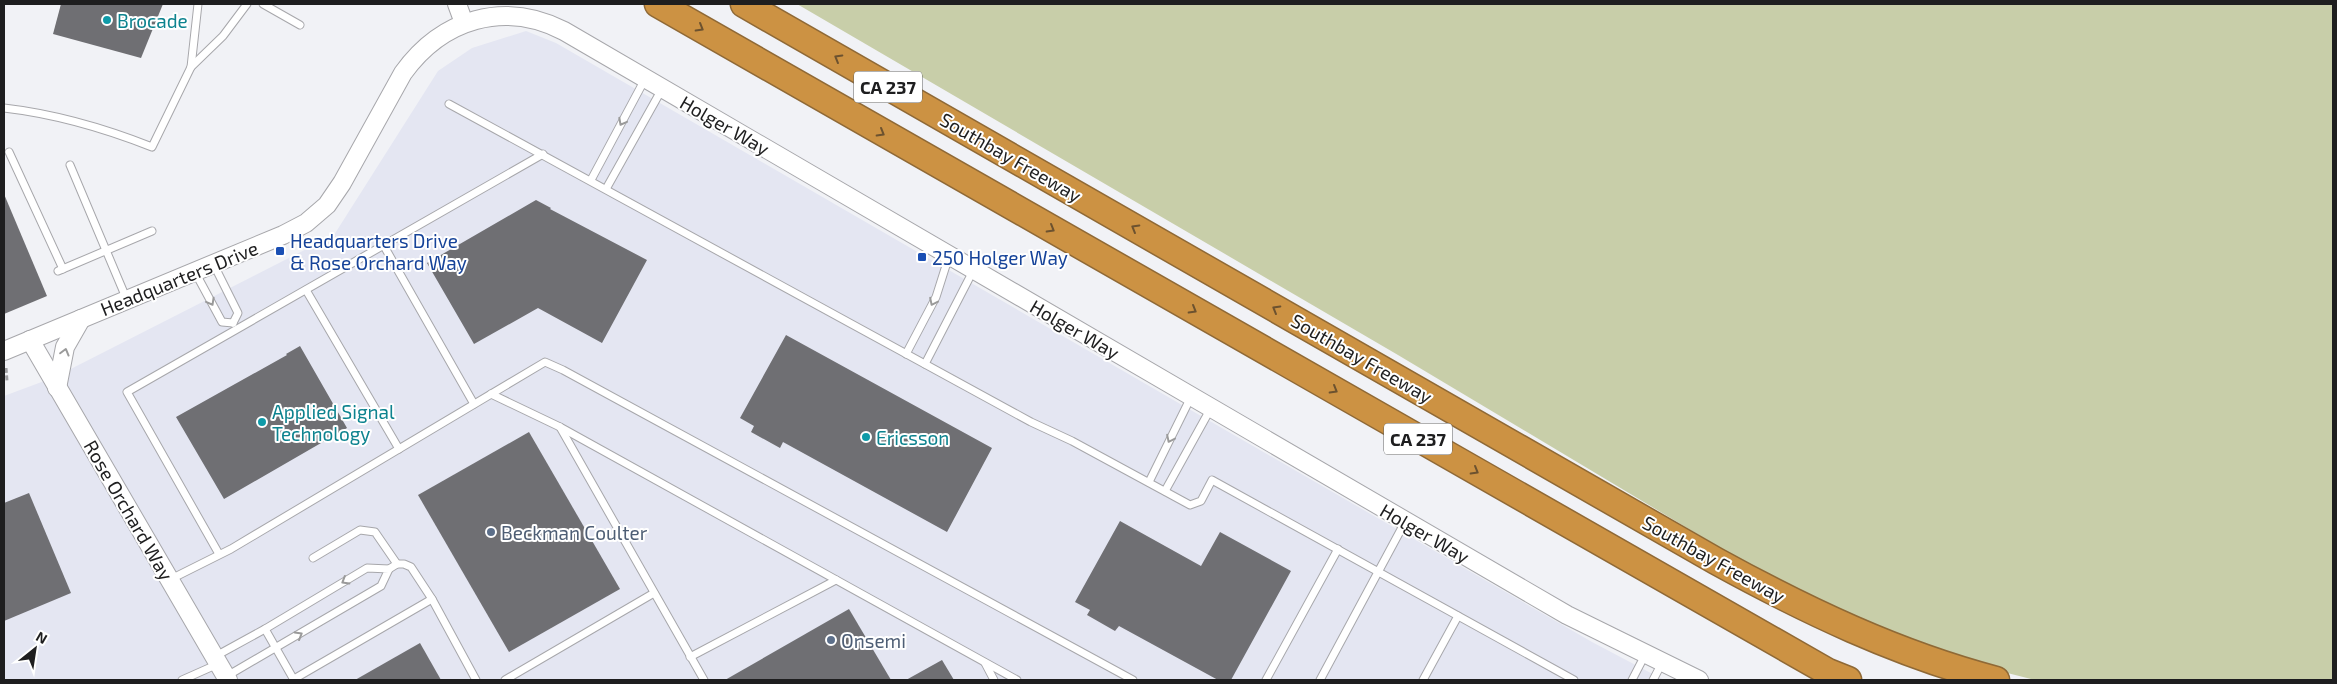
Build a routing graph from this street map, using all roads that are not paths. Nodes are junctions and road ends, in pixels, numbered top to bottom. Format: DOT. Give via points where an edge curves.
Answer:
graph roads {
  1 [pos="198,4"];
  2 [pos="247,4"];
  3 [pos="263,4"];
  4 [pos="456,4"];
  5 [pos="658,4"];
  6 [pos="744,4"];
  7 [pos="464,24"];
  8 [pos="300,25"];
  9 [pos="191,67"];
  10 [pos="645,79"];
  11 [pos="662,89"];
  12 [pos="449,104"];
  13 [pos="4,108"];
  14 [pos="9,152"];
  15 [pos="543,154"];
  16 [pos="70,164"];
  17 [pos="591,180"];
  18 [pos="606,189"];
  19 [pos="152,230"];
  20 [pos="384,246"];
  21 [pos="106,250"];
  22 [pos="949,256"];
  23 [pos="214,264"];
  24 [pos="973,270"];
  25 [pos="194,272"];
  26 [pos="306,290"];
  27 [pos="127,300"];
  28 [pos="81,319"];
  29 [pos="235,326"];
  30 [pos="30,340"];
  31 [pos="906,354"];
  32 [pos="5,360"];
  33 [pos="925,364"];
  34 [pos="58,388"];
  35 [pos="491,394"];
  36 [pos="1192,397"];
  37 [pos="474,404"];
  38 [pos="1211,408"];
  39 [pos="1470,420"];
  40 [pos="560,427"];
  41 [pos="399,449"];
  42 [pos="1149,482"];
  43 [pos="1165,491"];
  44 [pos="1405,521"];
  45 [pos="1338,548"];
  46 [pos="219,554"];
  47 [pos="313,558"];
  48 [pos="397,564"];
  49 [pos="389,569"];
  50 [pos="1378,571"];
  51 [pos="169,580"];
  52 [pos="836,580"];
  53 [pos="654,593"];
  54 [pos="432,599"];
  55 [pos="1458,616"];
  56 [pos="265,629"];
  57 [pos="276,648"];
  58 [pos="1645,655"];
  59 [pos="690,657"];
  60 [pos="984,662"];
  61 [pos="1662,663"];
  62 [pos="222,669"];
  63 [pos="1838,677"];
  64 [pos="182,680"];
  65 [pos="294,680"];
  66 [pos="476,680"];
  67 [pos="505,680"];
  68 [pos="704,680"];
  69 [pos="994,680"];
  70 [pos="1017,680"];
  71 [pos="1133,680"];
  72 [pos="1266,680"];
  73 [pos="1320,680"];
  74 [pos="1423,680"];
  75 [pos="1574,680"];
  76 [pos="1632,680"];
  77 [pos="1653,680"];
  78 [pos="1699,680"];
  79 [pos="1950,680"];
  80 [pos="1996,680"];
  1 -- 9 [label="lane"];
  2 -- 9 [label="lane" via="224,36"];
  3 -- 8 [label="lane"];
  4 -- 7 [label="street"];
  5 -- 63 [label="highway, CA 237, one-way"];
  39 -- 6 [label="highway, Southbay Freeway / CA 237, one-way"];
  7 -- 10 [label="street, Holger Way" via="504,15 528,17 552,25"];
  7 -- 23 [label="street, Headquarters Drive" via="437,38 415,56 327,205 306,223"];
  9 -- 13 [label="lane" via="152,147 73,120"];
  10 -- 11 [label="street, Holger Way"];
  10 -- 17 [label="lane, one-way"];
  11 -- 18 [label="lane"];
  11 -- 22 [label="street, Holger Way"];
  12 -- 15 [label="lane"];
  14 -- 21 [label="lane" via="61,270"];
  15 -- 17 [label="lane"];
  15 -- 20 [label="lane"];
  16 -- 21 [label="lane"];
  17 -- 18 [label="lane"];
  18 -- 31 [label="lane"];
  19 -- 21 [label="lane"];
  20 -- 26 [label="lane"];
  20 -- 37 [label="lane"];
  21 -- 27 [label="lane"];
  22 -- 24 [label="street, Holger Way"];
  22 -- 31 [label="lane, one-way" via="936,297"];
  23 -- 25 [label="street, Headquarters Drive"];
  23 -- 29 [label="lane" via="238,313"];
  24 -- 33 [label="lane"];
  24 -- 36 [label="street, Holger Way"];
  25 -- 27 [label="street, Headquarters Drive"];
  25 -- 29 [label="lane, one-way" via="222,322"];
  26 -- 29 [label="lane"];
  26 -- 41 [label="lane"];
  27 -- 28 [label="street, Headquarters Drive"];
  28 -- 30 [label="street, Headquarters Drive"];
  34 -- 28 [label="street, one-way" via="65,347"];
  29 -- 46 [label="lane" via="127,392"];
  30 -- 32 [label="street, Headquarters Drive"];
  30 -- 34 [label="street, Rose Orchard Way"];
  31 -- 33 [label="lane"];
  33 -- 42 [label="lane"];
  34 -- 51 [label="street, Rose Orchard Way"];
  35 -- 37 [label="lane"];
  35 -- 40 [label="lane"];
  35 -- 71 [label="lane" via="545,362 563,370"];
  36 -- 38 [label="street, Holger Way"];
  36 -- 42 [label="lane, one-way"];
  37 -- 41 [label="lane"];
  38 -- 43 [label="lane"];
  38 -- 44 [label="street, Holger Way"];
  39 -- 79 [label="highway" via="1494,446 1530,470 1828,637"];
  39 -- 80 [label="highway, Southbay Freeway / CA 237" via="1790,602 1874,639 1970,674"];
  40 -- 52 [label="lane"];
  40 -- 53 [label="lane"];
  41 -- 46 [label="lane"];
  42 -- 43 [label="lane"];
  43 -- 45 [label="lane" via="1190,504 1201,501 1212,480"];
  44 -- 50 [label="lane"];
  44 -- 58 [label="street, Holger Way" via="1568,615"];
  45 -- 50 [label="lane"];
  45 -- 72 [label="lane"];
  46 -- 51 [label="lane"];
  47 -- 48 [label="lane" via="360,530 368,530 375,532"];
  48 -- 49 [label="lane"];
  48 -- 54 [label="lane" via="411,567"];
  49 -- 56 [label="lane, one-way" via="367,568"];
  57 -- 49 [label="lane, one-way" via="381,586"];
  50 -- 55 [label="lane"];
  50 -- 73 [label="lane"];
  51 -- 62 [label="street, Rose Orchard Way"];
  52 -- 59 [label="lane"];
  52 -- 60 [label="lane"];
  53 -- 59 [label="lane"];
  53 -- 67 [label="lane"];
  54 -- 65 [label="lane"];
  54 -- 66 [label="lane"];
  55 -- 74 [label="lane"];
  55 -- 75 [label="lane"];
  56 -- 57 [label="lane"];
  56 -- 62 [label="lane"];
  57 -- 62 [label="lane"];
  57 -- 65 [label="lane"];
  58 -- 61 [label="street, Holger Way"];
  58 -- 76 [label="lane"];
  59 -- 68 [label="lane"];
  60 -- 69 [label="lane"];
  60 -- 70 [label="lane"];
  61 -- 77 [label="lane"];
  61 -- 78 [label="street, Holger Way"];
  62 -- 64 [label="lane"];
}
